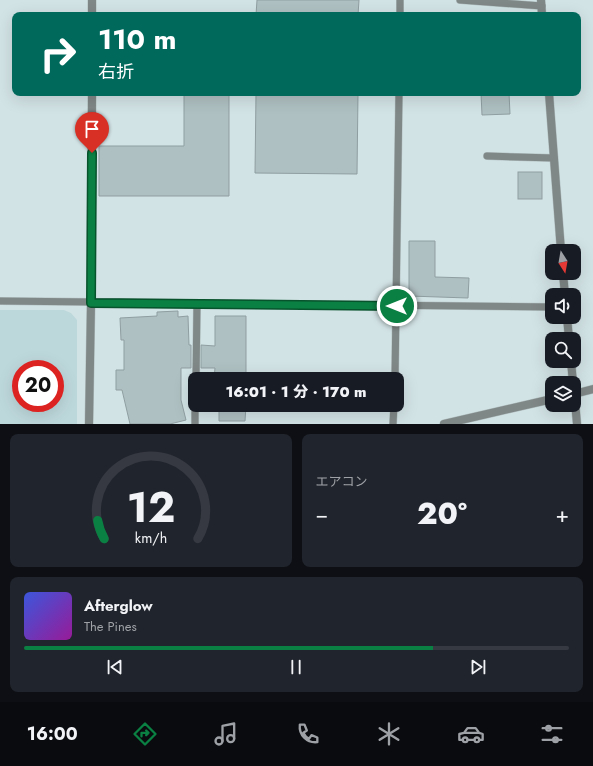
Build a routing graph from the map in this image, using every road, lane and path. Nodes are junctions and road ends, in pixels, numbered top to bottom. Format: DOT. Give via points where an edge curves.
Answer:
graph roads {
  1 [pos="92,0"];
  2 [pos="400,0"];
  3 [pos="460,0"];
  4 [pos="541,3"];
  5 [pos="92,12"];
  6 [pos="400,12"];
  7 [pos="92,96"];
  8 [pos="399,96"];
  9 [pos="549,96"];
  10 [pos="487,156"];
  11 [pos="554,158"];
  12 [pos="560,244"];
  13 [pos="0,301"];
  14 [pos="91,303"];
  15 [pos="197,304"];
  16 [pos="397,306"];
  17 [pos="545,307"];
  18 [pos="196,372"];
  19 [pos="394,372"];
  20 [pos="593,389"];
  21 [pos="581,392"];
  22 [pos="545,401"];
  23 [pos="195,412"];
  24 [pos="394,412"];
  25 [pos="576,412"];
  26 [pos="89,424"];
  27 [pos="195,424"];
  28 [pos="393,424"];
  29 [pos="444,424"];
  30 [pos="577,424"];
  1 -- 5 [label="street"];
  2 -- 6 [label="lane"];
  3 -- 4 [label="lane"];
  7 -- 14 [label="street"];
  8 -- 16 [label="lane"];
  9 -- 11 [label="street"];
  10 -- 11 [label="lane"];
  11 -- 12 [label="street"];
  13 -- 14 [label="lane"];
  14 -- 15 [label="lane"];
  14 -- 26 [label="street"];
  15 -- 16 [label="lane"];
  15 -- 18 [label="lane"];
  16 -- 17 [label="lane"];
  16 -- 19 [label="lane"];
  20 -- 21 [label="street"];
  22 -- 29 [label="street"];
  23 -- 27 [label="lane"];
  24 -- 28 [label="lane"];
  25 -- 30 [label="street"];
}
